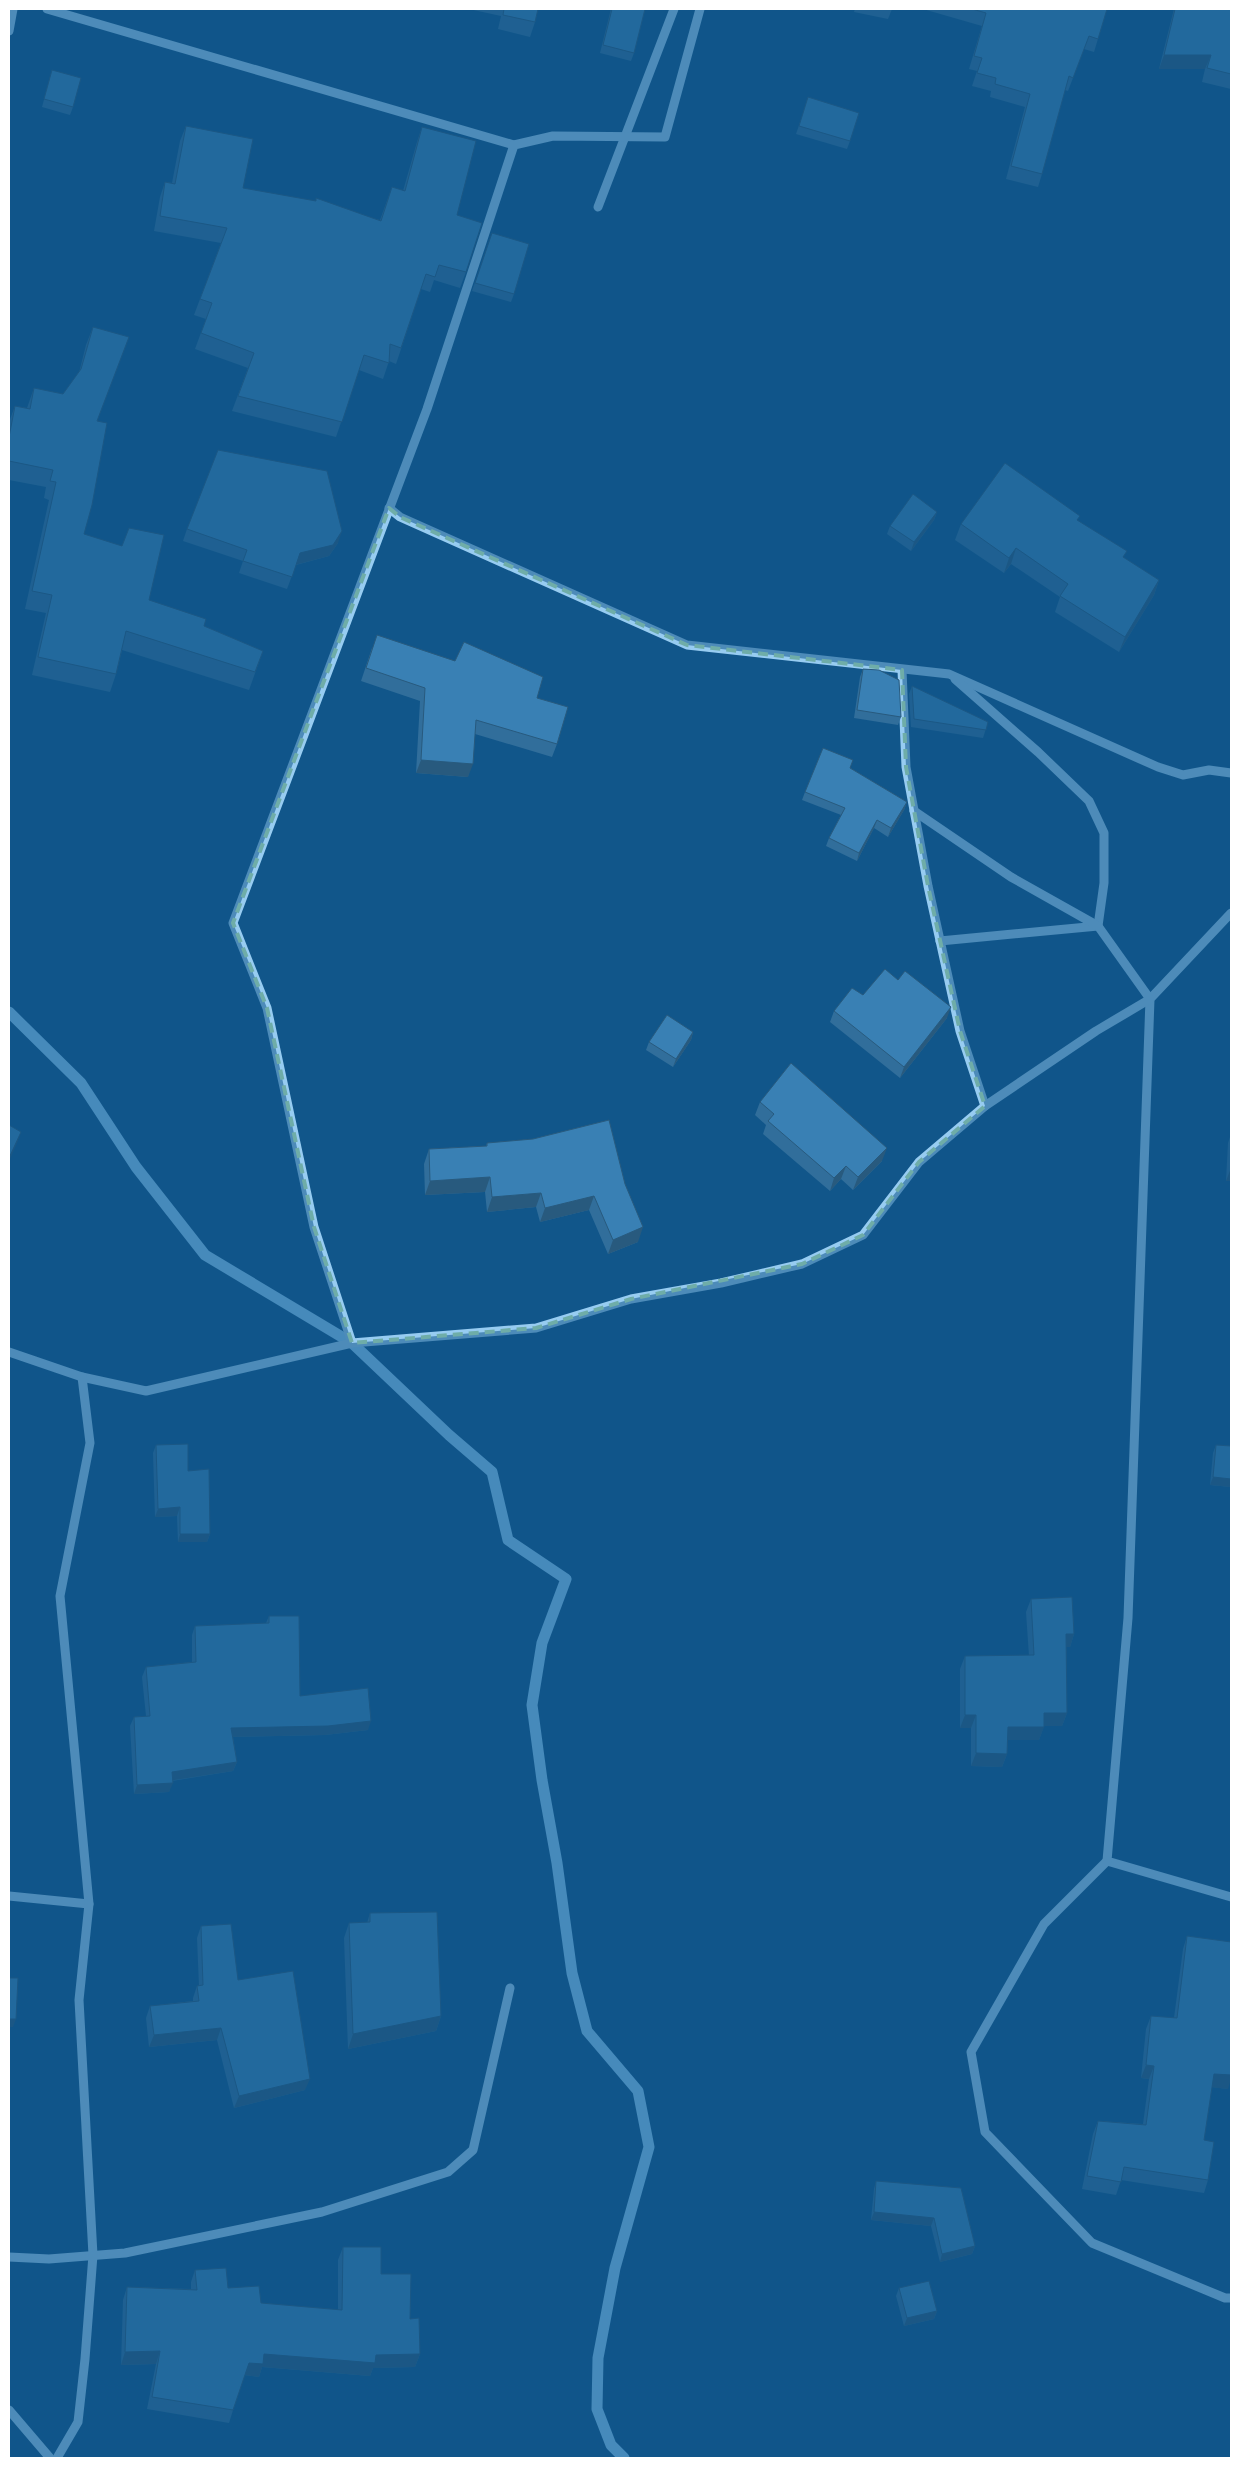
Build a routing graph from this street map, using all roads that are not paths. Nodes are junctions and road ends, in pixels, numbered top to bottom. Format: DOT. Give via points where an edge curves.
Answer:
graph roads {
  1 [pos="12,9"];
  2 [pos="47,9"];
  3 [pos="674,9"];
  4 [pos="700,9"];
  5 [pos="9,31"];
  6 [pos="514,145"];
  7 [pos="598,207"];
  8 [pos="389,508"];
  9 [pos="902,670"];
  10 [pos="949,674"];
  11 [pos="1231,772"];
  12 [pos="914,811"];
  13 [pos="1231,913"];
  14 [pos="1098,926"];
  15 [pos="940,941"];
  16 [pos="1150,999"];
  17 [pos="985,1106"];
  18 [pos="352,1343"];
  19 [pos="9,1352"];
  20 [pos="82,1377"];
  21 [pos="1108,1861"];
  22 [pos="9,1896"];
  23 [pos="1231,1897"];
  24 [pos="89,1904"];
  25 [pos="510,1988"];
  26 [pos="92,2255"];
  27 [pos="9,2257"];
  28 [pos="1231,2298"];
  29 [pos="9,2410"];
  30 [pos="50,2458"];
  31 [pos="57,2458"];
  1 -- 5 [label="street"];
  2 -- 6 [label="street"];
  3 -- 7 [label="street"];
  4 -- 6 [label="street" via="665,137 553,136"];
  6 -- 8 [label="street" via="427,409"];
  8 -- 9 [label="street" via="400,517 687,645"];
  8 -- 18 [label="street" via="233,922 267,1008 314,1227"];
  9 -- 10 [label="street"];
  9 -- 12 [label="street" via="906,768"];
  10 -- 11 [label="street" via="1158,768 1183,775 1210,770"];
  10 -- 14 [label="street" via="1088,801 1104,833 1104,884"];
  12 -- 14 [label="street" via="1011,877"];
  12 -- 15 [label="street"];
  13 -- 16 [label="street"];
  14 -- 15 [label="street"];
  14 -- 16 [label="street"];
  15 -- 17 [label="street" via="960,1031"];
  16 -- 17 [label="street" via="1096,1031"];
  16 -- 21 [label="street" via="1128,1618"];
  17 -- 18 [label="street" via="919,1162 863,1235 802,1264 721,1284 631,1299 536,1328"];
  18 -- 20 [label="street" via="146,1391"];
  19 -- 20 [label="street"];
  20 -- 24 [label="street" via="90,1443 60,1596"];
  21 -- 23 [label="street"];
  21 -- 28 [label="street" via="1044,1924 971,2052 985,2132 1092,2243"];
  22 -- 24 [label="street"];
  24 -- 26 [label="street" via="80,2000"];
  25 -- 26 [label="street" via="473,2150 448,2172 322,2212 125,2253"];
  26 -- 27 [label="street" via="49,2259"];
  26 -- 31 [label="street" via="78,2422"];
  29 -- 30 [label="street"];
}
